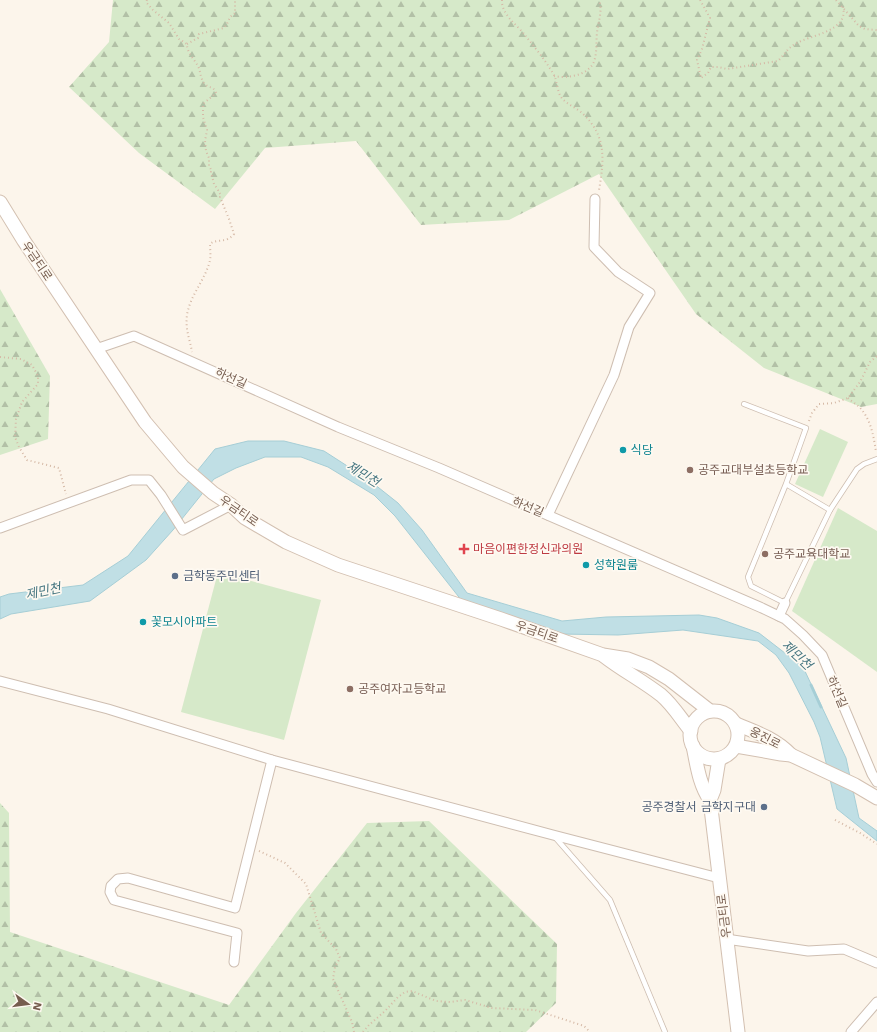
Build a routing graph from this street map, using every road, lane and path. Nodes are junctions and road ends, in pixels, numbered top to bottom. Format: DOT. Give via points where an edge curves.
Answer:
graph roads {
  1 [pos="147,0"];
  2 [pos="234,0"];
  3 [pos="502,0"];
  4 [pos="599,0"];
  5 [pos="700,0"];
  6 [pos="836,0"];
  7 [pos="843,7"];
  8 [pos="877,30"];
  9 [pos="187,44"];
  10 [pos="554,76"];
  11 [pos="595,199"];
  12 [pos="0,202"];
  13 [pos="96,350"];
  14 [pos="877,356"];
  15 [pos="0,357"];
  16 [pos="192,361"];
  17 [pos="848,398"];
  18 [pos="744,404"];
  19 [pos="806,428"];
  20 [pos="877,459"];
  21 [pos="786,484"];
  22 [pos="69,503"];
  23 [pos="230,505"];
  24 [pos="830,510"];
  25 [pos="548,515"];
  26 [pos="0,528"];
  27 [pos="785,603"];
  28 [pos="779,616"];
  29 [pos="603,655"];
  30 [pos="0,681"];
  31 [pos="710,711"];
  32 [pos="736,724"];
  33 [pos="691,732"];
  34 [pos="693,746"];
  35 [pos="736,746"];
  36 [pos="791,755"];
  37 [pos="718,759"];
  38 [pos="272,760"];
  39 [pos="877,782"];
  40 [pos="877,798"];
  41 [pos="710,800"];
  42 [pos="835,820"];
  43 [pos="553,835"];
  44 [pos="877,844"];
  45 [pos="251,846"];
  46 [pos="719,878"];
  47 [pos="726,939"];
  48 [pos="234,962"];
  49 [pos="877,963"];
  50 [pos="877,1002"];
  51 [pos="354,1032"];
  52 [pos="362,1032"];
  53 [pos="590,1032"];
  54 [pos="665,1032"];
  55 [pos="738,1032"];
  56 [pos="851,1032"];
  1 -- 9 [label="path" via="153,10 169,23 179,38"];
  2 -- 9 [label="path" via="235,13 224,28 199,34 198,38"];
  3 -- 10 [label="path" via="506,13 540,54"];
  4 -- 10 [label="path" via="601,15 593,64 572,77"];
  5 -- 7 [label="path" via="710,18 697,60 701,78 711,68 727,69 778,61 787,49 797,42 835,27 844,13"];
  6 -- 7 [label="path"];
  7 -- 8 [label="path" via="859,26"];
  9 -- 16 [label="path" via="188,52 198,66 200,77 204,83 213,87 216,93 203,104 202,117 207,130 206,151 212,181 221,195 234,234 227,240 210,244 208,266 190,302 186,321"];
  10 -- 11 [label="path" via="561,97 584,114 598,131 603,165 599,191"];
  11 -- 25 [label="street" via="594,247 618,272 650,293 629,327 614,375"];
  12 -- 13 [label="main road, 우금티로"];
  13 -- 16 [label="street, 하선길" via="134,336"];
  13 -- 23 [label="main road, 우금티로" via="145,422 183,467"];
  14 -- 17 [label="path" via="870,362"];
  15 -- 22 [label="path" via="21,359 32,366 38,376 38,384 22,402 16,419 15,437 27,460 58,468"];
  16 -- 25 [label="street, 하선길" via="338,427"];
  17 -- 19 [label="path" via="834,403 819,404"];
  17 -- 20 [label="path" via="861,408 867,418 874,438"];
  18 -- 19 [label="lane"];
  19 -- 21 [label="lane"];
  20 -- 24 [label="lane" via="857,469"];
  21 -- 24 [label="lane"];
  21 -- 27 [label="lane" via="748,577 751,586"];
  22 -- 23 [label="street" via="131,480 149,480 183,530"];
  22 -- 26 [label="street"];
  23 -- 29 [label="main road, 우금티로" via="245,518 286,542 338,565"];
  24 -- 27 [label="lane"];
  25 -- 28 [label="street, 하선길"];
  27 -- 28 [label="street"];
  28 -- 39 [label="street, 하선길" via="803,635 822,655"];
  29 -- 31 [label="main road, 우금티로" via="628,659 649,667 669,678"];
  29 -- 33 [label="main road, 우금티로" via="662,696"];
  30 -- 38 [label="street" via="108,709"];
  31 -- 32 [label="main road" via="725,713"];
  31 -- 33 [label="main road" via="697,718"];
  32 -- 35 [label="main road"];
  32 -- 36 [label="main road, 웅진로" via="769,738 783,746"];
  33 -- 34 [label="main road"];
  34 -- 37 [label="main road" via="704,757"];
  34 -- 41 [label="main road, 우금티로" via="699,776"];
  35 -- 36 [label="main road, 웅진로"];
  35 -- 37 [label="main road" via="732,752"];
  36 -- 40 [label="main road, 웅진로"];
  37 -- 41 [label="main road, 우금티로" via="714,790"];
  38 -- 43 [label="street"];
  38 -- 45 [label="street"];
  41 -- 46 [label="main road, 우금티로"];
  42 -- 44 [label="path"];
  43 -- 46 [label="street"];
  43 -- 54 [label="lane" via="610,900"];
  45 -- 48 [label="street" via="235,908 128,878 118,879 111,886 110,892 114,900 237,933"];
  45 -- 51 [label="path" via="285,863 306,884 321,933 336,949 340,958 335,966 333,979"];
  46 -- 47 [label="main road, 우금티로"];
  47 -- 49 [label="street" via="808,951 844,949"];
  47 -- 55 [label="main road, 우금티로"];
  50 -- 56 [label="street"];
  52 -- 53 [label="path" via="398,997 412,991 436,1001 465,1000 498,1009 535,1010 584,1026"];
}
